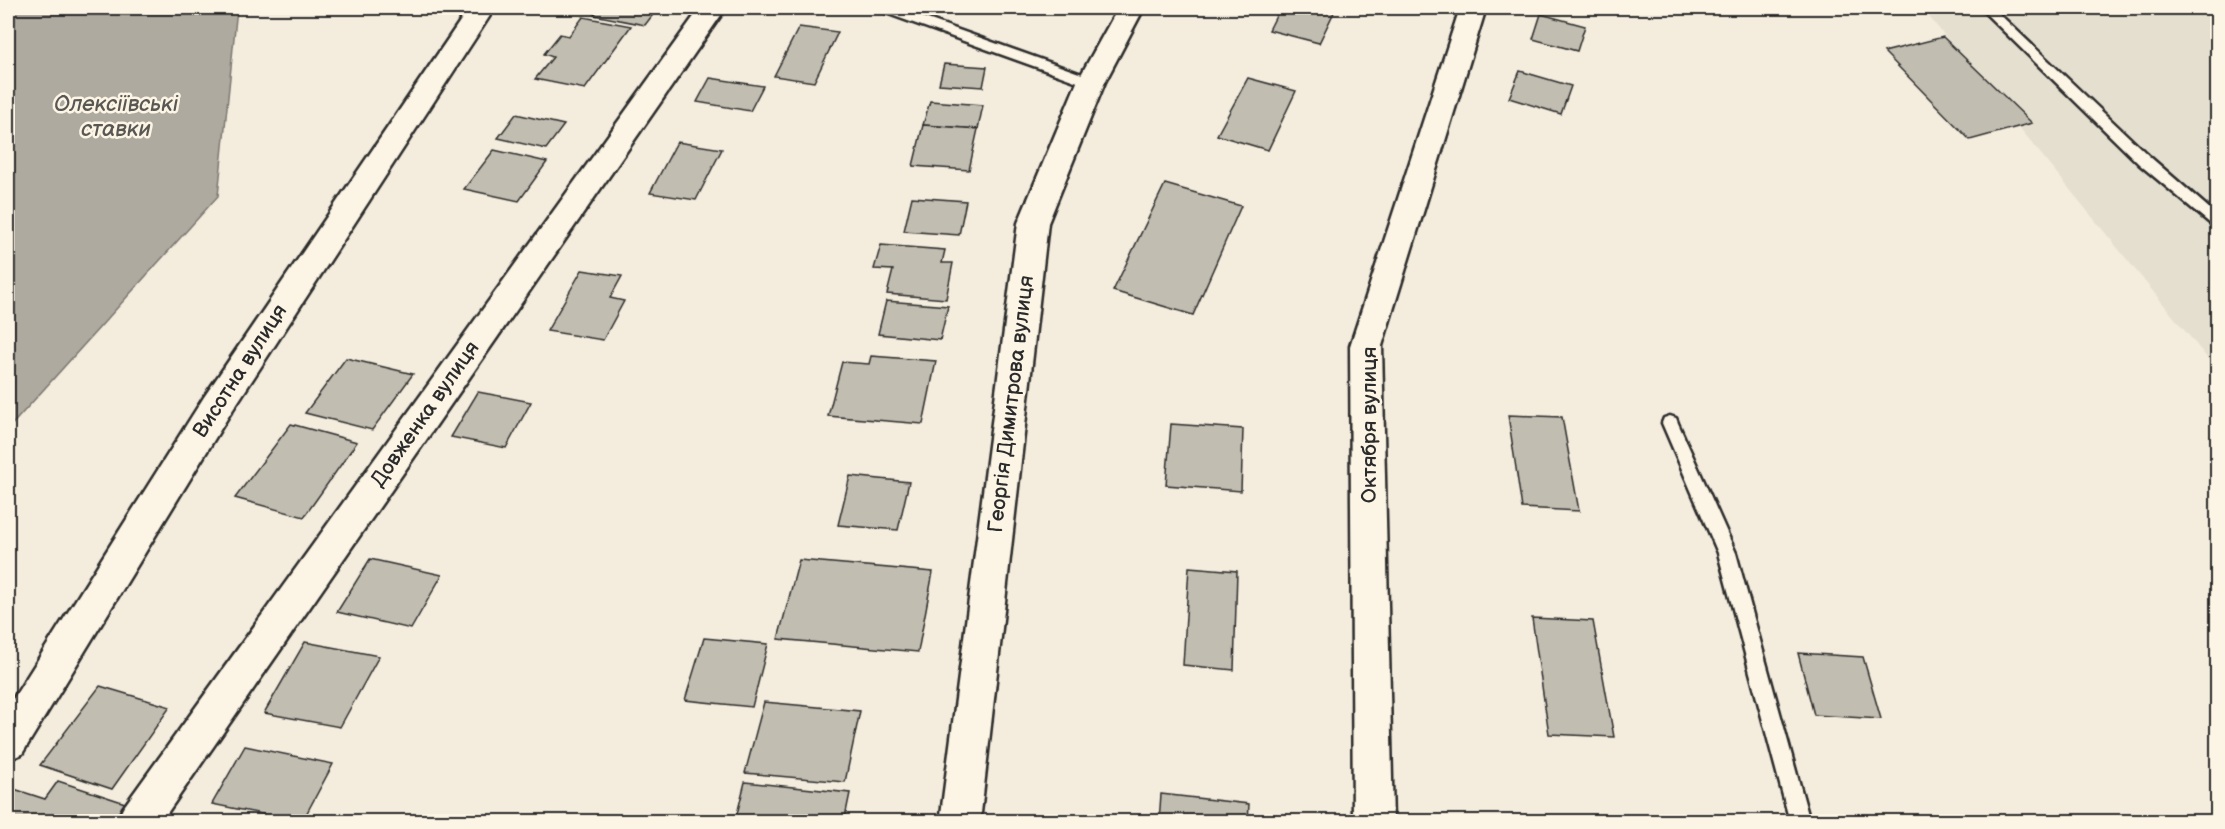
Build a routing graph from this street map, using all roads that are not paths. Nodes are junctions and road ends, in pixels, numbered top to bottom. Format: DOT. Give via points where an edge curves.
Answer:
graph roads {
  1 [pos="482,8"];
  2 [pos="713,8"];
  3 [pos="885,8"];
  4 [pos="1131,8"];
  5 [pos="1473,8"];
  6 [pos="1986,8"];
  7 [pos="1091,82"];
  8 [pos="2217,225"];
  9 [pos="1670,423"];
  10 [pos="8,741"];
  11 [pos="137,822"];
  12 [pos="960,822"];
  13 [pos="1373,822"];
  14 [pos="1800,822"];
  1 -- 10 [label="street, Висотна вулиця" via="216,407"];
  2 -- 11 [label="street, Довженка вулиця"];
  3 -- 7 [label="lane"];
  4 -- 7 [label="street, Георгія Димитрова вулиця"];
  5 -- 13 [label="street, Октября вулиця" via="1366,346"];
  6 -- 8 [label="lane"];
  7 -- 12 [label="street, Георгія Димитрова вулиця" via="1033,224"];
  9 -- 14 [label="lane" via="1726,552"];
}
